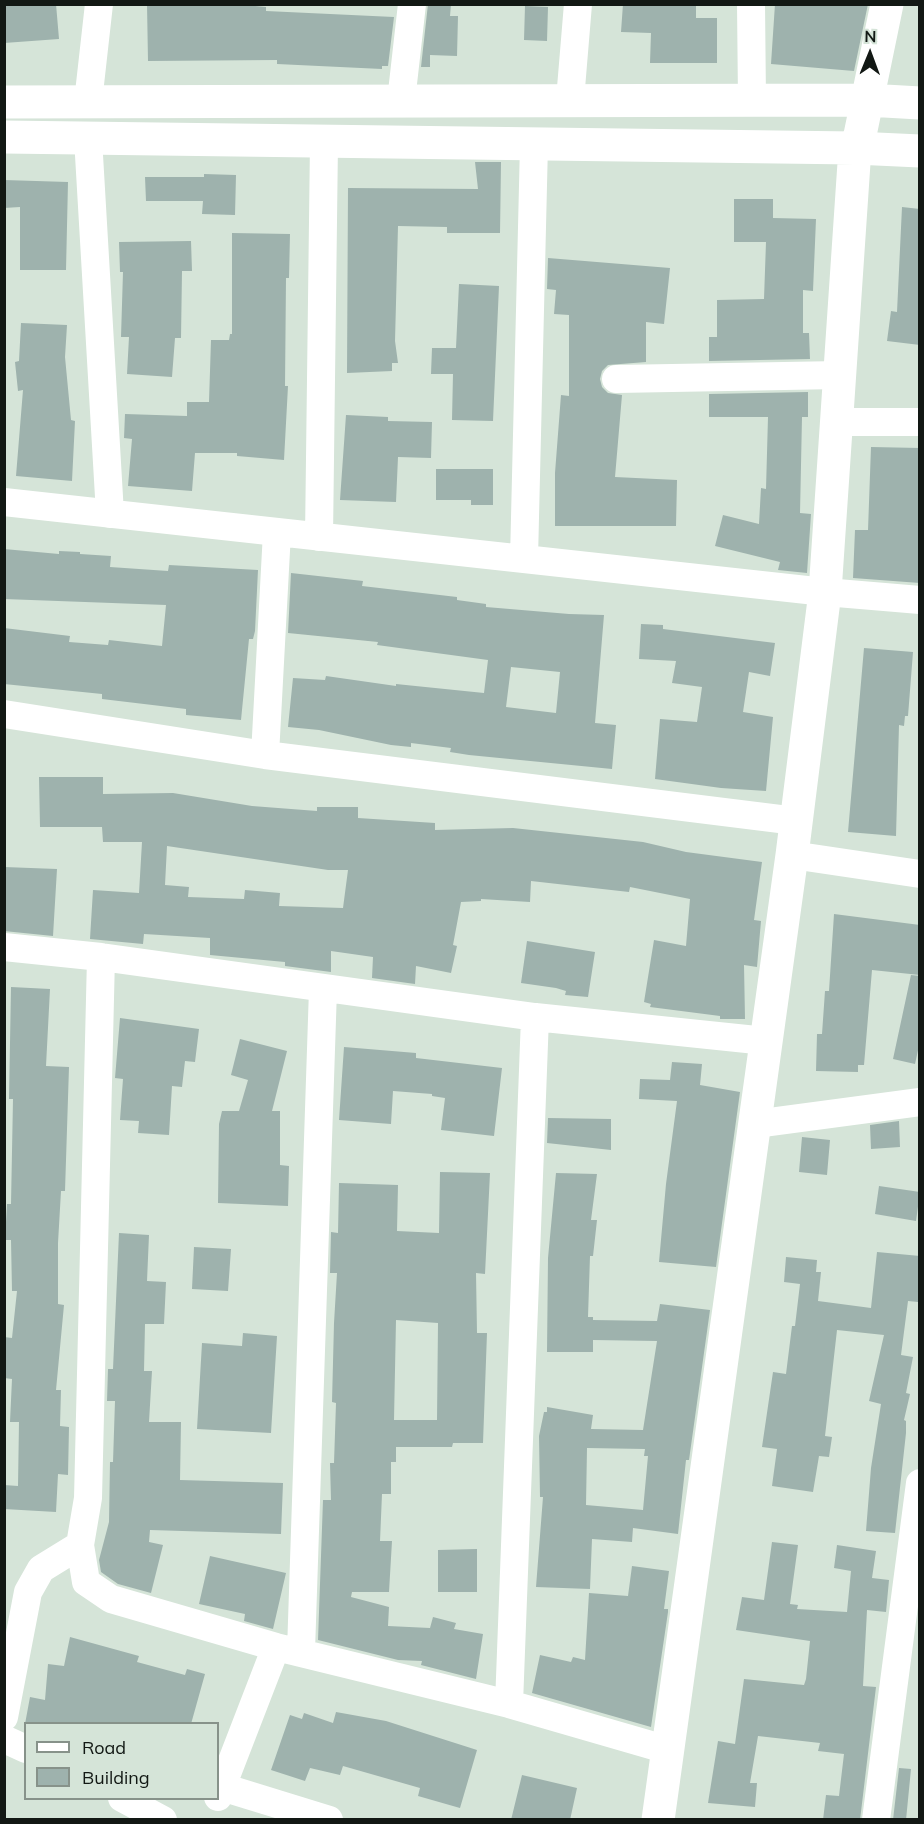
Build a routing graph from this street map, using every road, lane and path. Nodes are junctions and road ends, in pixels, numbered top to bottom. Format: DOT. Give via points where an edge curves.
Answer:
graph roads {
  1 [pos="99,4"];
  2 [pos="412,4"];
  3 [pos="578,4"];
  4 [pos="751,4"];
  5 [pos="887,4"];
  6 [pos="570,100"];
  7 [pos="752,100"];
  8 [pos="867,100"];
  9 [pos="401,101"];
  10 [pos="4,102"];
  11 [pos="88,102"];
  12 [pos="920,103"];
  13 [pos="4,137"];
  14 [pos="88,138"];
  15 [pos="324,142"];
  16 [pos="534,144"];
  17 [pos="855,148"];
  18 [pos="920,151"];
  19 [pos="840,375"];
  20 [pos="616,379"];
  21 [pos="838,422"];
  22 [pos="920,422"];
  23 [pos="4,502"];
  24 [pos="110,514"];
  25 [pos="277,532"];
  26 [pos="319,537"];
  27 [pos="524,559"];
  28 [pos="825,592"];
  29 [pos="920,600"];
  30 [pos="4,714"];
  31 [pos="265,755"];
  32 [pos="796,821"];
  33 [pos="792,855"];
  34 [pos="920,874"];
  35 [pos="4,947"];
  36 [pos="101,957"];
  37 [pos="323,989"];
  38 [pos="535,1017"];
  39 [pos="766,1041"];
  40 [pos="920,1102"];
  41 [pos="755,1124"];
  42 [pos="920,1483"];
  43 [pos="80,1545"];
  44 [pos="289,1649"];
  45 [pos="509,1704"];
  46 [pos="4,1717"];
  47 [pos="4,1739"];
  48 [pos="24,1748"];
  49 [pos="668,1750"];
  50 [pos="219,1794"];
  51 [pos="126,1800"];
  52 [pos="216,1800"];
  53 [pos="163,1820"];
  54 [pos="208,1820"];
  55 [pos="329,1820"];
  56 [pos="658,1820"];
  57 [pos="876,1820"];
  1 -- 11 [label="street"];
  2 -- 9 [label="street"];
  3 -- 6 [label="street"];
  4 -- 7 [label="street"];
  5 -- 8 [label="street"];
  6 -- 7 [label="street"];
  6 -- 9 [label="street"];
  7 -- 8 [label="street"];
  8 -- 12 [label="street"];
  8 -- 17 [label="street"];
  9 -- 11 [label="street"];
  10 -- 11 [label="street"];
  13 -- 14 [label="street"];
  14 -- 15 [label="street"];
  14 -- 24 [label="street"];
  15 -- 16 [label="street"];
  15 -- 26 [label="street"];
  16 -- 17 [label="street"];
  16 -- 27 [label="street"];
  17 -- 18 [label="street"];
  17 -- 19 [label="street"];
  19 -- 20 [label="street"];
  19 -- 21 [label="street"];
  21 -- 22 [label="street"];
  21 -- 28 [label="street"];
  23 -- 24 [label="street"];
  24 -- 25 [label="street"];
  25 -- 26 [label="street"];
  25 -- 31 [label="street"];
  26 -- 27 [label="street"];
  27 -- 28 [label="street"];
  28 -- 29 [label="street"];
  28 -- 32 [label="street"];
  30 -- 31 [label="street"];
  31 -- 32 [label="street"];
  32 -- 33 [label="street"];
  33 -- 34 [label="street"];
  33 -- 39 [label="street"];
  35 -- 36 [label="street"];
  36 -- 37 [label="street"];
  36 -- 43 [label="street" via="88,1498"];
  37 -- 38 [label="street"];
  37 -- 44 [label="street"];
  38 -- 39 [label="street"];
  38 -- 45 [label="street"];
  39 -- 41 [label="street"];
  40 -- 41 [label="street"];
  41 -- 49 [label="street"];
  42 -- 57 [label="street"];
  43 -- 44 [label="street" via="86,1581 111,1599"];
  43 -- 46 [label="street" via="41,1569 28,1592"];
  44 -- 45 [label="street"];
  44 -- 50 [label="street"];
  45 -- 49 [label="street"];
  47 -- 48 [label="street"];
  49 -- 56 [label="street"];
  50 -- 55 [label="street"];
  51 -- 53 [label="street"];
  52 -- 54 [label="street"];
}
